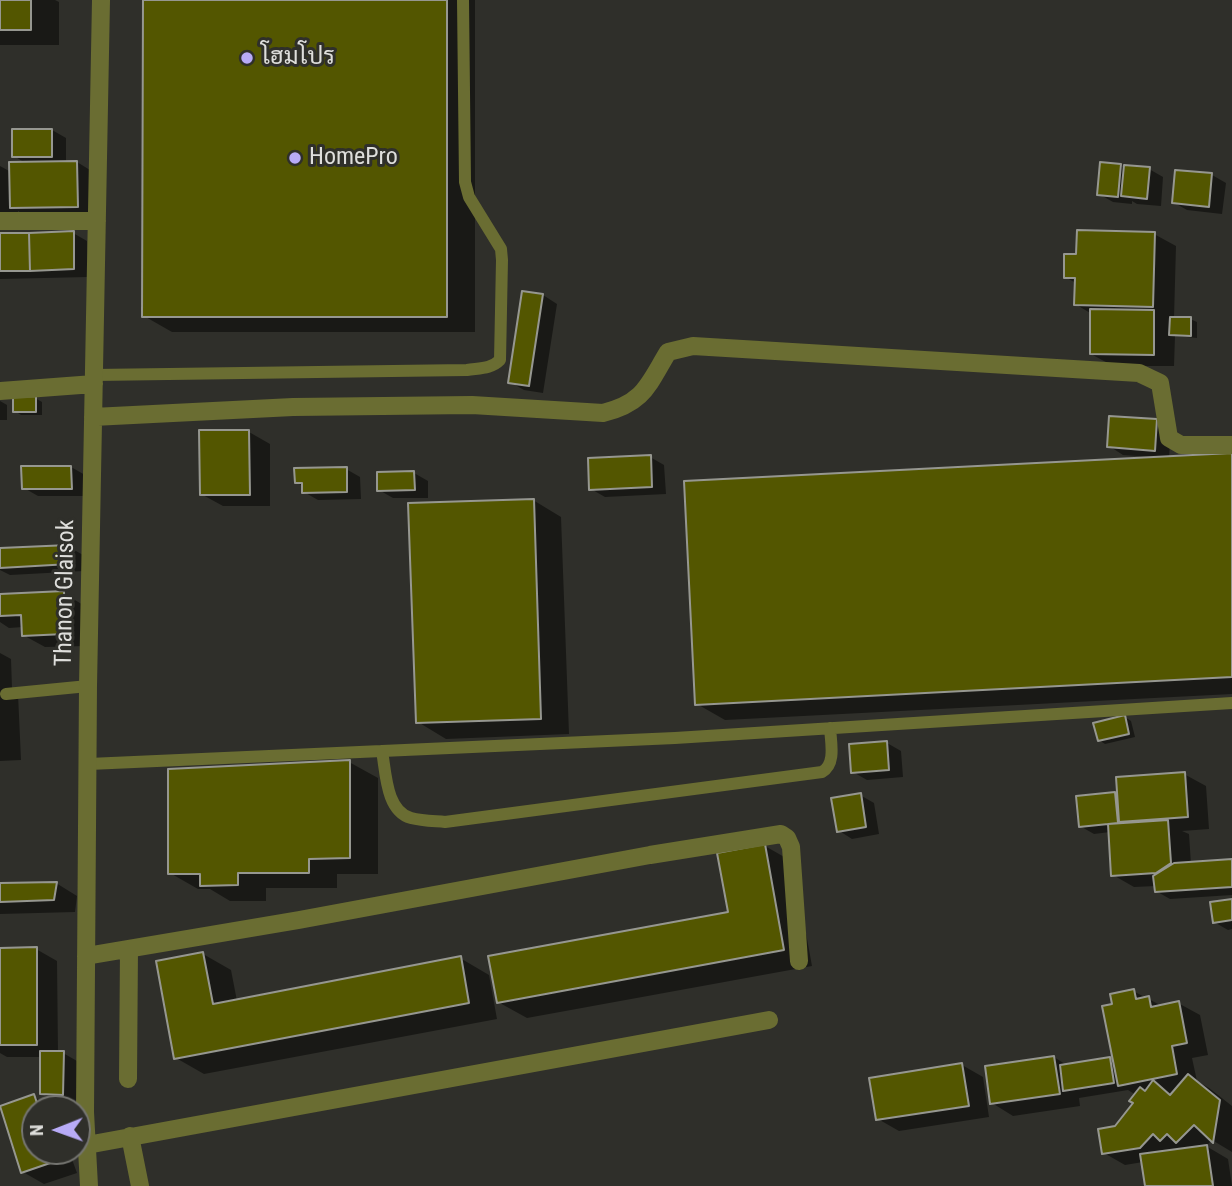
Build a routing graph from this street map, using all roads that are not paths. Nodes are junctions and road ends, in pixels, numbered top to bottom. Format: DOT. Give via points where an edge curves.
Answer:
graph roads {
  1 [pos="101,0"];
  2 [pos="463,0"];
  3 [pos="0,221"];
  4 [pos="97,221"];
  5 [pos="94,380"];
  6 [pos="0,391"];
  7 [pos="93,417"];
  8 [pos="1232,445"];
  9 [pos="89,686"];
  10 [pos="6,694"];
  11 [pos="1232,704"];
  12 [pos="830,728"];
  13 [pos="382,751"];
  14 [pos="89,764"];
  15 [pos="129,949"];
  16 [pos="86,956"];
  17 [pos="799,961"];
  18 [pos="769,1020"];
  19 [pos="128,1079"];
  20 [pos="85,1095"];
  21 [pos="130,1136"];
  22 [pos="91,1144"];
  23 [pos="88,1165"];
  24 [pos="89,1186"];
  25 [pos="140,1186"];
  1 -- 4 [label="street, Thanon Glaisok"];
  2 -- 5 [label="lane" via="465,182 469,197 501,249 502,260 500,360 496,365 467,370"];
  3 -- 4 [label="street"];
  4 -- 5 [label="street, Thanon Glaisok"];
  5 -- 6 [label="street"];
  5 -- 7 [label="street, Thanon Glaisok"];
  7 -- 8 [label="street" via="293,407 472,405 603,413 622,408 642,394 668,352 693,346 1139,373 1160,383 1169,438 1181,444"];
  7 -- 9 [label="street, Thanon Glaisok"];
  9 -- 10 [label="lane"];
  9 -- 14 [label="street, Thanon Glaisok"];
  11 -- 12 [label="lane"];
  12 -- 13 [label="lane"];
  12 -- 13 [label="lane" via="831,760 822,772 445,822 400,813 392,803"];
  13 -- 14 [label="lane"];
  14 -- 16 [label="street, Thanon Glaisok"];
  15 -- 16 [label="street"];
  15 -- 17 [label="street" via="780,834 791,847"];
  15 -- 19 [label="street"];
  16 -- 20 [label="street, Thanon Glaisok"];
  18 -- 21 [label="street"];
  21 -- 22 [label="street"];
  21 -- 25 [label="street"];
  23 -- 24 [label="street, Thanon Glaisok"];
}
